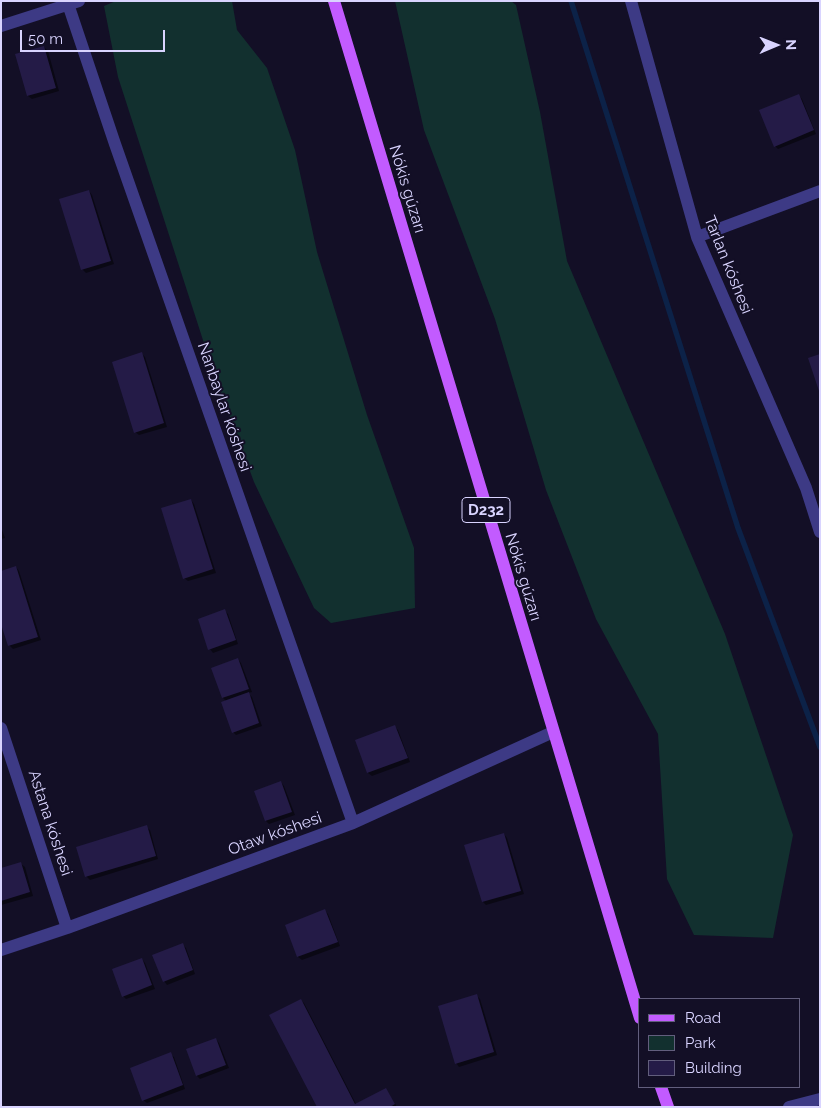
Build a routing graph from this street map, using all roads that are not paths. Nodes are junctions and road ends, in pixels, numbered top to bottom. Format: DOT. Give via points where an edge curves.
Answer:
graph roads {
  1 [pos="334,1"];
  2 [pos="631,1"];
  3 [pos="72,3"];
  4 [pos="1,26"];
  5 [pos="820,191"];
  6 [pos="697,237"];
  7 [pos="820,532"];
  8 [pos="1,728"];
  9 [pos="552,732"];
  10 [pos="353,823"];
  11 [pos="67,928"];
  12 [pos="1,950"];
  13 [pos="638,1012"];
  14 [pos="661,1088"];
  15 [pos="820,1099"];
  16 [pos="668,1107"];
  17 [pos="789,1107"];
  1 -- 9 [label="main road, Nókis gúzarı / D232"];
  2 -- 6 [label="street, Tarlan kóshesi"];
  3 -- 4 [label="street"];
  3 -- 10 [label="street, Nanbaylar kóshesi" via="115,144"];
  5 -- 6 [label="street"];
  6 -- 7 [label="street, Tarlan kóshesi" via="806,488"];
  8 -- 11 [label="street, Astana kóshesi"];
  9 -- 10 [label="street, Otaw kóshesi"];
  9 -- 13 [label="main road, Nókis gúzarı / D232"];
  10 -- 11 [label="street, Otaw kóshesi"];
  11 -- 12 [label="street, Otaw kóshesi"];
  14 -- 16 [label="main road"];
  15 -- 17 [label="street"];
}
